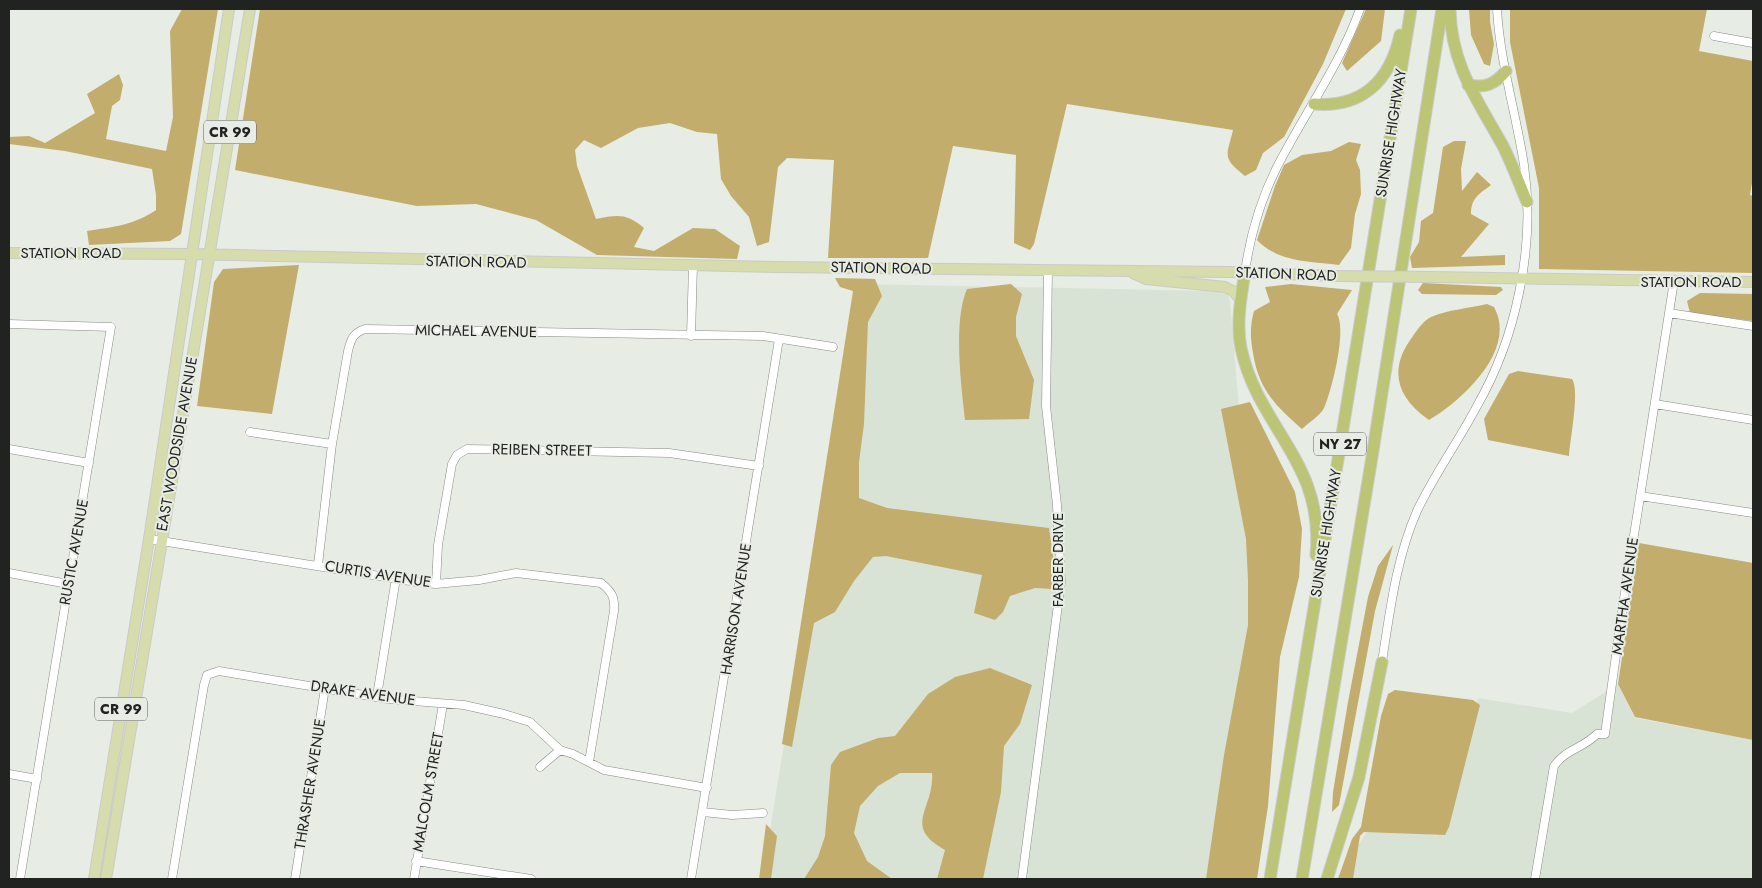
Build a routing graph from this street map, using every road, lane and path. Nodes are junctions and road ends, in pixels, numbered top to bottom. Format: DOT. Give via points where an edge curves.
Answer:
graph roads {
  1 [pos="229,9"];
  2 [pos="250,9"];
  3 [pos="1360,9"];
  4 [pos="1406,9"];
  5 [pos="1411,9"];
  6 [pos="1442,9"];
  7 [pos="1450,9"];
  8 [pos="1497,9"];
  9 [pos="1714,36"];
  10 [pos="1753,43"];
  11 [pos="1506,71"];
  12 [pos="1468,85"];
  13 [pos="1314,104"];
  14 [pos="1527,202"];
  15 [pos="9,253"];
  16 [pos="190,254"];
  17 [pos="211,254"];
  18 [pos="692,265"];
  19 [pos="1048,270"];
  20 [pos="1130,271"];
  21 [pos="1245,272"];
  22 [pos="1521,280"];
  23 [pos="1674,281"];
  24 [pos="1753,282"];
  25 [pos="1241,300"];
  26 [pos="1669,313"];
  27 [pos="9,324"];
  28 [pos="1753,326"];
  29 [pos="691,336"];
  30 [pos="780,339"];
  31 [pos="833,347"];
  32 [pos="1654,404"];
  33 [pos="1753,420"];
  34 [pos="250,432"];
  35 [pos="332,444"];
  36 [pos="9,449"];
  37 [pos="90,463"];
  38 [pos="759,466"];
  39 [pos="1640,496"];
  40 [pos="1753,513"];
  41 [pos="149,539"];
  42 [pos="160,540"];
  43 [pos="318,565"];
  44 [pos="9,573"];
  45 [pos="396,578"];
  46 [pos="68,584"];
  47 [pos="436,584"];
  48 [pos="1311,625"];
  49 [pos="1382,662"];
  50 [pos="325,688"];
  51 [pos="377,696"];
  52 [pos="443,704"];
  53 [pos="560,750"];
  54 [pos="588,762"];
  55 [pos="540,767"];
  56 [pos="9,774"];
  57 [pos="36,779"];
  58 [pos="707,788"];
  59 [pos="703,812"];
  60 [pos="763,813"];
  61 [pos="416,861"];
  62 [pos="20,879"];
  63 [pos="94,879"];
  64 [pos="106,879"];
  65 [pos="172,879"];
  66 [pos="295,879"];
  67 [pos="414,879"];
  68 [pos="531,879"];
  69 [pos="691,879"];
  70 [pos="1022,879"];
  71 [pos="1270,879"];
  72 [pos="1302,879"];
  73 [pos="1327,879"];
  74 [pos="1536,879"];
  1 -- 16 [label="main road, EAST WOODSIDE AVENUE / CR 99"];
  2 -- 17 [label="main road, EAST WOODSIDE AVENUE / CR 99"];
  3 -- 13 [label="street" via="1344,48"];
  4 -- 13 [label="highway" via="1397,48 1375,85 1346,103"];
  5 -- 48 [label="highway, SUNRISE HIGHWAY / NY 27"];
  6 -- 72 [label="highway, SUNRISE HIGHWAY / NY 27"];
  7 -- 12 [label="highway" via="1454,47"];
  8 -- 11 [label="street"];
  9 -- 10 [label="street"];
  11 -- 12 [label="highway" via="1488,86"];
  11 -- 14 [label="street" via="1524,167"];
  12 -- 14 [label="highway" via="1510,161"];
  13 -- 21 [label="street" via="1270,182"];
  14 -- 22 [label="street"];
  15 -- 16 [label="main road, STATION ROAD"];
  16 -- 17 [label="main road, STATION ROAD"];
  16 -- 41 [label="main road, EAST WOODSIDE AVENUE / CR 99"];
  17 -- 18 [label="main road, STATION ROAD"];
  17 -- 42 [label="main road, EAST WOODSIDE AVENUE / CR 99"];
  18 -- 19 [label="main road, STATION ROAD"];
  18 -- 29 [label="street"];
  19 -- 20 [label="main road, STATION ROAD"];
  19 -- 70 [label="street, FARBER DRIVE" via="1046,406 1057,505 1061,582"];
  20 -- 21 [label="main road, STATION ROAD"];
  20 -- 25 [label="main road" via="1146,279 1225,287"];
  21 -- 22 [label="main road, STATION ROAD, bridge"];
  21 -- 25 [label="highway"];
  22 -- 23 [label="main road, STATION ROAD"];
  22 -- 49 [label="street" via="1513,318 1497,365 1417,513 1396,581"];
  23 -- 24 [label="main road, STATION ROAD"];
  23 -- 26 [label="street, MARTHA AVENUE"];
  25 -- 48 [label="highway" via="1240,346 1247,370 1298,460 1314,504 1317,539 1310,591"];
  26 -- 28 [label="street"];
  26 -- 32 [label="street, MARTHA AVENUE"];
  27 -- 37 [label="street, RUSTIC AVENUE" via="111,327"];
  29 -- 30 [label="street, MICHAEL AVENUE"];
  29 -- 35 [label="street, MICHAEL AVENUE" via="365,329 357,332 351,340"];
  30 -- 31 [label="street, MICHAEL AVENUE"];
  30 -- 38 [label="street, HARRISON AVENUE"];
  32 -- 33 [label="street"];
  32 -- 39 [label="street, MARTHA AVENUE"];
  34 -- 35 [label="street"];
  35 -- 43 [label="street, MICHAEL AVENUE"];
  36 -- 37 [label="street"];
  37 -- 46 [label="street, RUSTIC AVENUE"];
  38 -- 47 [label="street, REIBEN STREET" via="668,453 467,449 457,455 452,464 438,545"];
  38 -- 58 [label="street, HARRISON AVENUE"];
  39 -- 40 [label="street"];
  39 -- 74 [label="street, MARTHA AVENUE" via="1605,734 1597,734 1589,742 1561,756 1554,766"];
  41 -- 42 [label="street, CURTIS AVENUE"];
  41 -- 63 [label="main road, EAST WOODSIDE AVENUE / CR 99"];
  42 -- 43 [label="street, CURTIS AVENUE"];
  42 -- 64 [label="main road, EAST WOODSIDE AVENUE / CR 99"];
  43 -- 45 [label="street, CURTIS AVENUE"];
  44 -- 46 [label="street"];
  45 -- 47 [label="street, CURTIS AVENUE"];
  45 -- 51 [label="street"];
  46 -- 57 [label="street, RUSTIC AVENUE"];
  47 -- 54 [label="street, CURTIS AVENUE" via="516,573 601,583 611,591 615,599 614,620"];
  48 -- 71 [label="highway, SUNRISE HIGHWAY / NY 27"];
  49 -- 73 [label="highway" via="1359,777"];
  50 -- 51 [label="street, DRAKE AVENUE"];
  50 -- 65 [label="street, DRAKE AVENUE" via="230,671 207,676"];
  50 -- 66 [label="street, THRASHER AVENUE"];
  51 -- 52 [label="street, DRAKE AVENUE"];
  52 -- 53 [label="street, DRAKE AVENUE" via="464,705 530,722"];
  52 -- 61 [label="street, MALCOLM STREET"];
  53 -- 54 [label="street, DRAKE AVENUE"];
  53 -- 55 [label="street"];
  54 -- 58 [label="street, DRAKE AVENUE" via="604,770"];
  56 -- 57 [label="street"];
  57 -- 62 [label="street, RUSTIC AVENUE"];
  58 -- 59 [label="street, HARRISON AVENUE"];
  59 -- 60 [label="street" via="732,815"];
  59 -- 69 [label="street, HARRISON AVENUE"];
  61 -- 67 [label="street, MALCOLM STREET"];
  61 -- 68 [label="street"];
}
